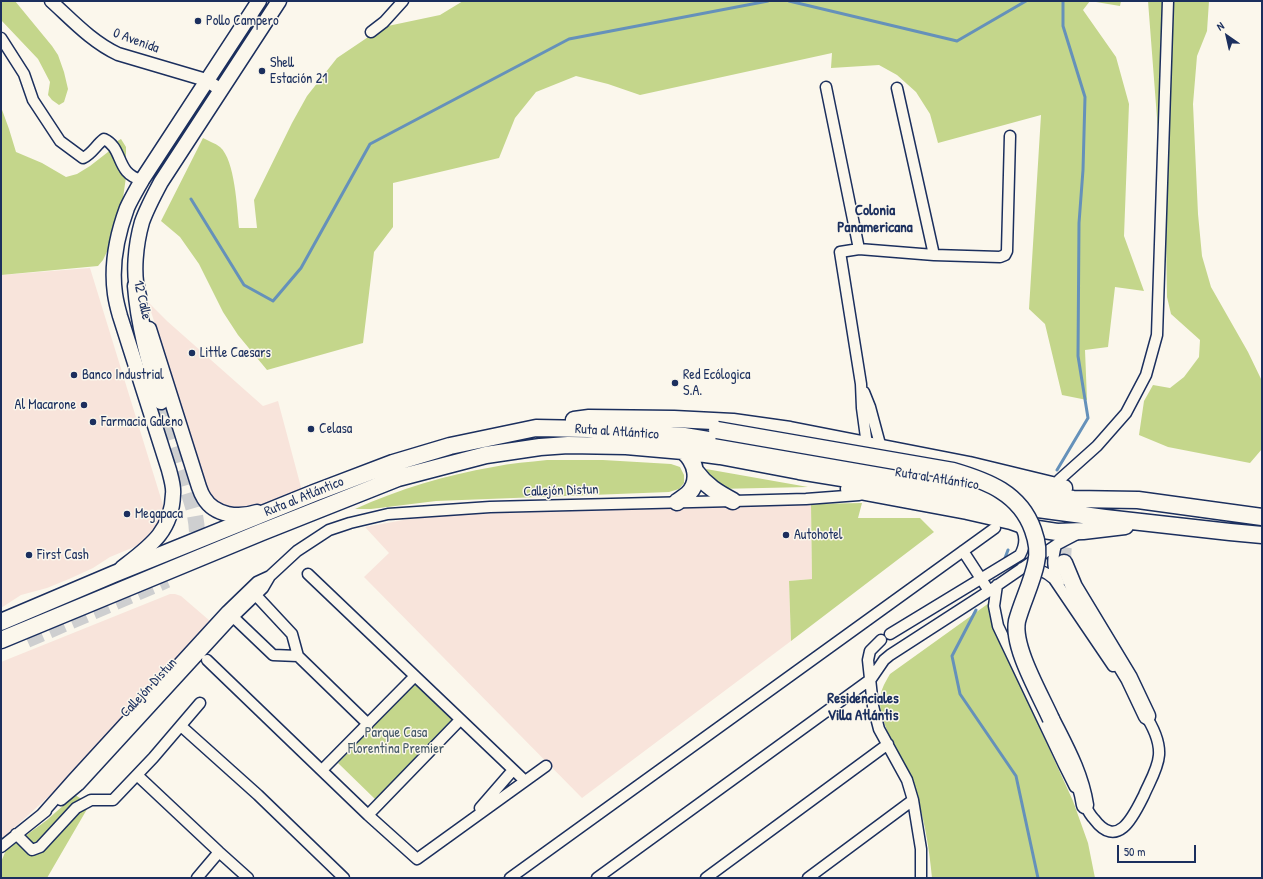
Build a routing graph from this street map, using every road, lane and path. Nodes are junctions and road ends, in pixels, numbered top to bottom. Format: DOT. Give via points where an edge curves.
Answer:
graph roads {
  1 [pos="51,1"];
  2 [pos="259,1"];
  3 [pos="279,1"];
  4 [pos="403,1"];
  5 [pos="1168,1"];
  6 [pos="371,32"];
  7 [pos="1,38"];
  8 [pos="206,80"];
  9 [pos="826,87"];
  10 [pos="898,88"];
  11 [pos="221,90"];
  12 [pos="1010,136"];
  13 [pos="142,180"];
  14 [pos="142,222"];
  15 [pos="859,250"];
  16 [pos="934,255"];
  17 [pos="114,280"];
  18 [pos="136,286"];
  19 [pos="161,401"];
  20 [pos="692,420"];
  21 [pos="536,428"];
  22 [pos="874,446"];
  23 [pos="683,451"];
  24 [pos="720,456"];
  25 [pos="696,472"];
  26 [pos="1059,480"];
  27 [pos="872,494"];
  28 [pos="303,498"];
  29 [pos="1138,500"];
  30 [pos="677,502"];
  31 [pos="733,502"];
  32 [pos="1100,510"];
  33 [pos="1262,517"];
  34 [pos="1015,522"];
  35 [pos="1262,523"];
  36 [pos="1160,524"];
  37 [pos="995,528"];
  38 [pos="1083,531"];
  39 [pos="1262,535"];
  40 [pos="1056,545"];
  41 [pos="963,551"];
  42 [pos="1064,564"];
  43 [pos="1022,568"];
  44 [pos="114,574"];
  45 [pos="308,574"];
  46 [pos="981,578"];
  47 [pos="1060,586"];
  48 [pos="993,588"];
  49 [pos="253,592"];
  50 [pos="230,614"];
  51 [pos="1,622"];
  52 [pos="890,634"];
  53 [pos="1,640"];
  54 [pos="27,640"];
  55 [pos="1,650"];
  56 [pos="890,655"];
  57 [pos="298,656"];
  58 [pos="207,660"];
  59 [pos="415,676"];
  60 [pos="871,679"];
  61 [pos="200,703"];
  62 [pos="1147,716"];
  63 [pos="460,720"];
  64 [pos="368,724"];
  65 [pos="181,726"];
  66 [pos="888,744"];
  67 [pos="546,766"];
  68 [pos="322,770"];
  69 [pos="513,770"];
  70 [pos="137,775"];
  71 [pos="524,780"];
  72 [pos="913,800"];
  73 [pos="1085,804"];
  74 [pos="368,815"];
  75 [pos="468,822"];
  76 [pos="16,834"];
  77 [pos="1,847"];
  78 [pos="219,852"];
  79 [pos="919,876"];
  80 [pos="197,878"];
  81 [pos="248,878"];
  82 [pos="344,878"];
  83 [pos="510,878"];
  84 [pos="597,878"];
  85 [pos="706,878"];
  86 [pos="808,878"];
  1 -- 8 [label="street, 0 Avenida" via="85,32 118,54"];
  2 -- 8 [label="main road, 12 Calle"];
  3 -- 11 [label="main road, 12 Calle"];
  4 -- 6 [label="street"];
  5 -- 26 [label="street" via="1157,335 1146,376 1126,413 1097,446"];
  7 -- 13 [label="street" via="24,74 33,100 60,141 83,158 104,139 108,140 128,174"];
  8 -- 11 [label="street, 0 Avenida"];
  8 -- 13 [label="main road, 12 Calle"];
  9 -- 15 [label="street"];
  10 -- 16 [label="street"];
  11 -- 14 [label="main road, 12 Calle" via="161,182"];
  12 -- 16 [label="street" via="1005,255"];
  13 -- 17 [label="main road, 12 Calle" via="123,223 115,257"];
  14 -- 17 [label="main road" via="132,239 126,271 123,276"];
  14 -- 18 [label="main road, 12 Calle" via="136,260"];
  15 -- 16 [label="street"];
  15 -- 22 [label="street" via="842,250 839,254 861,384 870,407"];
  17 -- 44 [label="main road, 12 Calle" via="120,316 170,470 173,493 172,508 162,534"];
  18 -- 19 [label="highway" via="143,339"];
  18 -- 28 [label="main road, 12 Calle" via="204,499 216,510 236,515 251,514"];
  20 -- 21 [label="highway" via="589,418 560,421"];
  20 -- 22 [label="highway" via="733,422 790,430"];
  20 -- 73 [label="highway, bridge" via="717,430 952,471 978,479 1010,496 1029,518 1038,549 1036,564 1017,622 1018,644 1077,773"];
  21 -- 28 [label="highway, Ruta al Atlántico" via="393,462"];
  21 -- 29 [label="highway, Ruta al Atlántico" via="684,436 959,484 1073,499"];
  22 -- 29 [label="highway" via="1057,486"];
  23 -- 24 [label="highway, Ruta al Atlántico"];
  23 -- 25 [label="highway" via="692,460"];
  23 -- 53 [label="highway, Ruta al Atlántico" via="626,446 540,447 486,455 398,478"];
  24 -- 27 [label="highway" via="746,468"];
  24 -- 36 [label="highway, Ruta al Atlántico" via="1008,505"];
  25 -- 30 [label="highway" via="693,488"];
  25 -- 31 [label="highway" via="710,488"];
  27 -- 31 [label="street, Callejón Distun"];
  27 -- 34 [label="highway"];
  28 -- 44 [label="highway, Ruta al Atlántico"];
  29 -- 33 [label="highway, Ruta al Atlántico"];
  30 -- 31 [label="street, Callejón Distun"];
  30 -- 49 [label="street, Callejón Distun" via="490,507 388,514 329,530 297,551 270,576 263,588"];
  32 -- 35 [label="highway" via="1130,510"];
  34 -- 38 [label="highway" via="1031,528 1057,532"];
  34 -- 46 [label="street" via="1025,537 1020,555"];
  36 -- 38 [label="highway"];
  36 -- 39 [label="highway, Ruta al Atlántico"];
  37 -- 41 [label="street"];
  38 -- 40 [label="street"];
  40 -- 43 [label="street"];
  40 -- 47 [label="street" via="1052,560"];
  41 -- 46 [label="street"];
  41 -- 83 [label="street"];
  42 -- 62 [label="highway" via="1074,587 1128,678"];
  43 -- 47 [label="street" via="1039,569"];
  43 -- 48 [label="street"];
  44 -- 51 [label="highway, Ruta al Atlántico"];
  45 -- 59 [label="street"];
  46 -- 48 [label="street"];
  46 -- 52 [label="street"];
  47 -- 62 [label="street"];
  48 -- 56 [label="street"];
  48 -- 73 [label="street" via="998,626"];
  49 -- 50 [label="street, Callejón Distun"];
  49 -- 57 [label="street" via="292,634"];
  50 -- 57 [label="street" via="272,655"];
  50 -- 76 [label="street, Callejón Distun" via="42,814"];
  54 -- 55 [label="highway"];
  56 -- 60 [label="street"];
  56 -- 60 [label="street" via="881,652 878,648 879,642 870,650 868,660"];
  57 -- 64 [label="street"];
  58 -- 68 [label="street"];
  59 -- 63 [label="street"];
  59 -- 64 [label="street"];
  60 -- 66 [label="street" via="875,714 879,729"];
  60 -- 84 [label="street"];
  61 -- 65 [label="street"];
  62 -- 73 [label="street" via="1158,740 1157,767 1127,826 1109,831 1093,819"];
  63 -- 69 [label="street"];
  63 -- 74 [label="street"];
  64 -- 68 [label="street"];
  65 -- 70 [label="street"];
  65 -- 82 [label="street" via="258,795"];
  66 -- 72 [label="street" via="907,780"];
  66 -- 85 [label="street"];
  67 -- 71 [label="street"];
  68 -- 74 [label="street"];
  69 -- 71 [label="street"];
  69 -- 75 [label="street"];
  70 -- 76 [label="street" via="113,800 90,800 76,808 40,847 32,850"];
  70 -- 78 [label="street"];
  71 -- 75 [label="street"];
  72 -- 79 [label="street" via="920,849"];
  72 -- 86 [label="street"];
  74 -- 75 [label="street" via="417,859"];
  76 -- 77 [label="street, Callejón Distun"];
  78 -- 80 [label="street"];
  78 -- 81 [label="street"];
}
